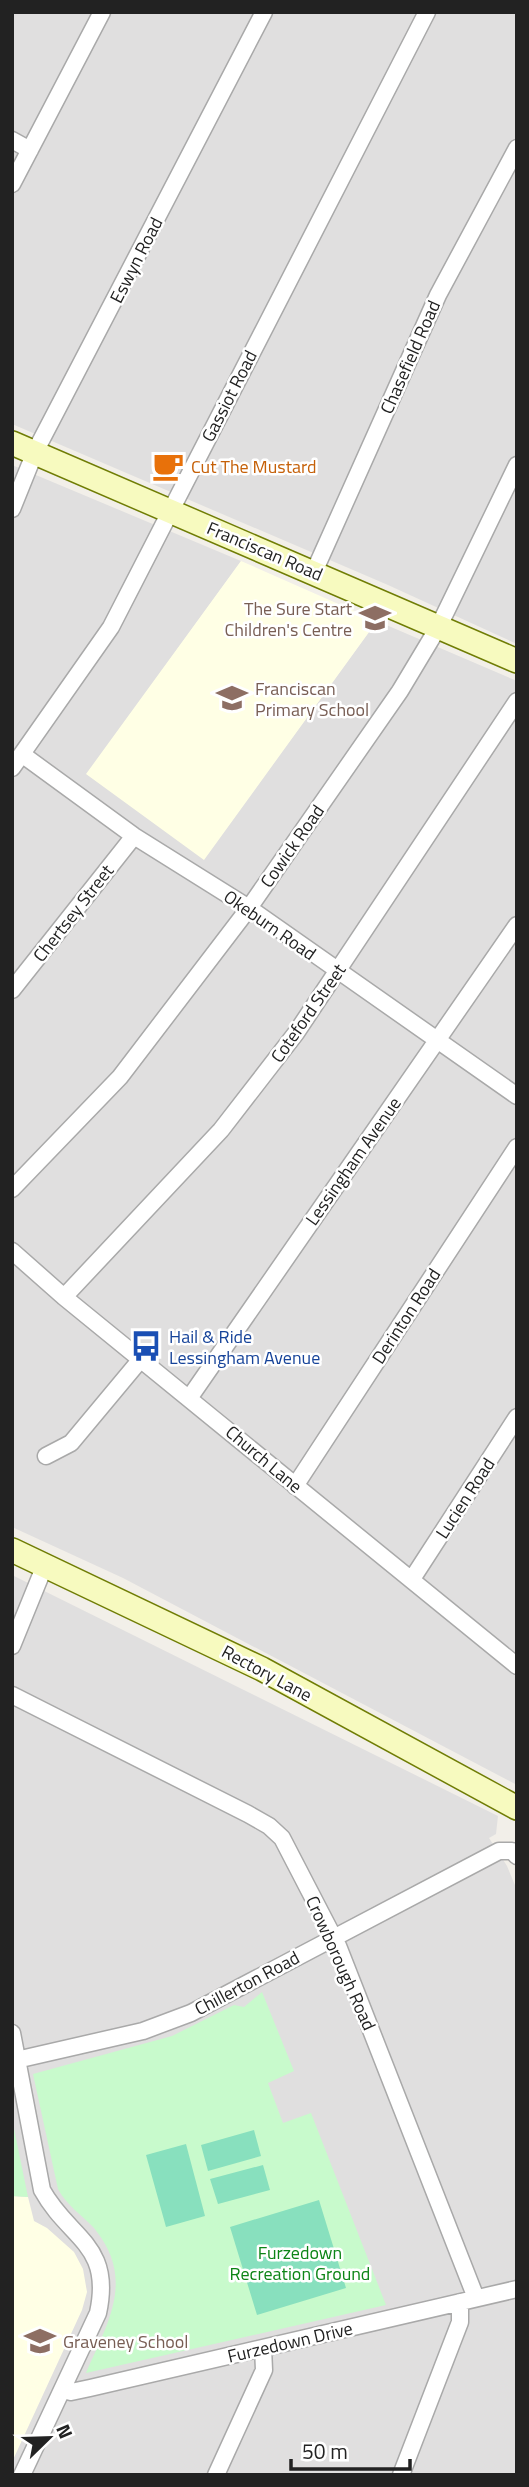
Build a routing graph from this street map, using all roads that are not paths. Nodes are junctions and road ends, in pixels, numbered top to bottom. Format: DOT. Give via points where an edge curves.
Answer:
graph roads {
  1 [pos="102,12"];
  2 [pos="264,12"];
  3 [pos="427,12"];
  4 [pos="12,140"];
  5 [pos="517,148"];
  6 [pos="30,150"];
  7 [pos="12,184"];
  8 [pos="12,443"];
  9 [pos="35,452"];
  10 [pos="517,465"];
  11 [pos="12,509"];
  12 [pos="170,510"];
  13 [pos="314,572"];
  14 [pos="439,626"];
  15 [pos="517,661"];
  16 [pos="517,701"];
  17 [pos="23,755"];
  18 [pos="12,768"];
  19 [pos="134,836"];
  20 [pos="249,908"];
  21 [pos="517,925"];
  22 [pos="337,972"];
  23 [pos="12,990"];
  24 [pos="438,1040"];
  25 [pos="517,1096"];
  26 [pos="517,1147"];
  27 [pos="12,1189"];
  28 [pos="12,1251"];
  29 [pos="64,1297"];
  30 [pos="141,1359"];
  31 [pos="190,1397"];
  32 [pos="517,1417"];
  33 [pos="46,1456"];
  34 [pos="295,1486"];
  35 [pos="12,1550"];
  36 [pos="45,1565"];
  37 [pos="412,1579"];
  38 [pos="12,1646"];
  39 [pos="517,1666"];
  40 [pos="12,1695"];
  41 [pos="517,1808"];
  42 [pos="511,1852"];
  43 [pos="334,1938"];
  44 [pos="12,2033"];
  45 [pos="14,2061"];
  46 [pos="517,2289"];
  47 [pos="468,2300"];
  48 [pos="263,2348"];
  49 [pos="63,2390"];
  50 [pos="404,2474"];
  51 [pos="22,2475"];
  52 [pos="216,2475"];
  1 -- 6 [label="street"];
  2 -- 9 [label="street, Eswyn Road"];
  3 -- 12 [label="street, Gassiot Road"];
  4 -- 6 [label="street"];
  5 -- 13 [label="street, Chasefield Road" via="438,295"];
  6 -- 7 [label="street"];
  8 -- 9 [label="main road, Franciscan Road"];
  9 -- 11 [label="street, Eswyn Road"];
  9 -- 12 [label="main road, Franciscan Road"];
  10 -- 14 [label="street, Cowick Road"];
  12 -- 13 [label="main road, Franciscan Road"];
  12 -- 17 [label="street, Gassiot Road" via="111,627"];
  13 -- 14 [label="main road, Franciscan Road"];
  14 -- 15 [label="main road, Franciscan Road"];
  14 -- 20 [label="street, Cowick Road" via="400,691"];
  16 -- 22 [label="street, Coteford Street"];
  17 -- 18 [label="street, Gassiot Road"];
  17 -- 19 [label="street, Okeburn Road"];
  19 -- 20 [label="street, Okeburn Road"];
  19 -- 23 [label="street, Chertsey Street"];
  20 -- 22 [label="street, Okeburn Road"];
  20 -- 27 [label="street, Cowick Road" via="120,1077"];
  21 -- 24 [label="street, Lessingham Avenue"];
  22 -- 24 [label="street, Okeburn Road"];
  22 -- 29 [label="street, Coteford Street" via="221,1130"];
  24 -- 25 [label="street, Okeburn Road"];
  24 -- 31 [label="street, Lessingham Avenue"];
  26 -- 34 [label="street, Derinton Road"];
  28 -- 29 [label="street, Church Lane"];
  29 -- 30 [label="street, Church Lane"];
  30 -- 31 [label="street, Church Lane"];
  30 -- 33 [label="street" via="71,1443"];
  31 -- 34 [label="street, Church Lane"];
  32 -- 37 [label="street, Lucien Road"];
  34 -- 37 [label="street, Church Lane"];
  35 -- 36 [label="main road, Rectory Lane"];
  36 -- 38 [label="street"];
  36 -- 41 [label="main road, Rectory Lane" via="262,1669"];
  37 -- 39 [label="street, Church Lane"];
  40 -- 43 [label="street, Crowborough Road" via="276,1831"];
  42 -- 43 [label="street, Chillerton Road"];
  43 -- 45 [label="street, Chillerton Road" via="191,2013 143,2031"];
  43 -- 47 [label="street, Crowborough Road"];
  44 -- 45 [label="street"];
  45 -- 49 [label="street" via="42,2190 50,2205 87,2242 101,2282 98,2313"];
  46 -- 47 [label="street, Furzedown Drive"];
  47 -- 48 [label="street, Furzedown Drive"];
  47 -- 50 [label="street"];
  48 -- 49 [label="street, Furzedown Drive" via="71,2392"];
  48 -- 52 [label="street" via="264,2370"];
  49 -- 51 [label="street"];
}
